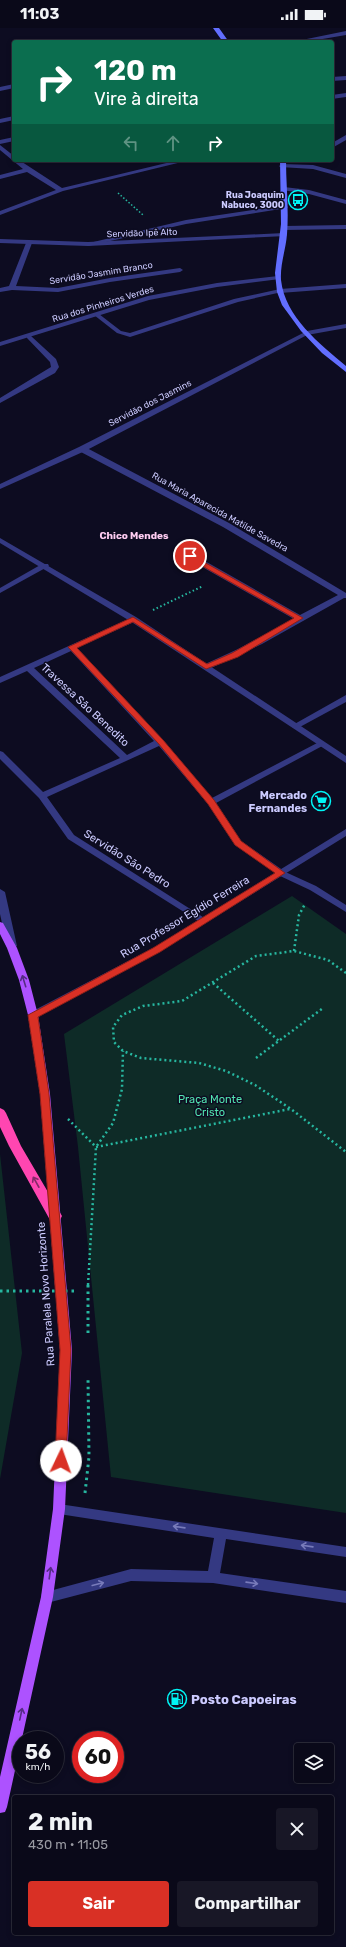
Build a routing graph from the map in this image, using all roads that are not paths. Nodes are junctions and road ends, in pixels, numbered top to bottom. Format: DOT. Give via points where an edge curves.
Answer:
graph roads {
  1 [pos="216,28"];
  2 [pos="346,33"];
  3 [pos="225,40"];
  4 [pos="306,40"];
  5 [pos="346,78"];
  6 [pos="334,79"];
  7 [pos="12,86"];
  8 [pos="0,89"];
  9 [pos="346,95"];
  10 [pos="334,96"];
  11 [pos="12,118"];
  12 [pos="0,121"];
  13 [pos="346,137"];
  14 [pos="12,139"];
  15 [pos="0,142"];
  16 [pos="334,145"];
  17 [pos="0,147"];
  18 [pos="12,157"];
  19 [pos="19,162"];
  20 [pos="178,162"];
  21 [pos="283,163"];
  22 [pos="28,170"];
  23 [pos="346,176"];
  24 [pos="0,177"];
  25 [pos="284,189"];
  26 [pos="61,190"];
  27 [pos="346,202"];
  28 [pos="285,207"];
  29 [pos="0,213"];
  30 [pos="346,227"];
  31 [pos="284,232"];
  32 [pos="0,241"];
  33 [pos="29,243"];
  34 [pos="88,244"];
  35 [pos="180,270"];
  36 [pos="278,278"];
  37 [pos="346,286"];
  38 [pos="12,288"];
  39 [pos="0,290"];
  40 [pos="280,292"];
  41 [pos="97,315"];
  42 [pos="346,326"];
  43 [pos="307,333"];
  44 [pos="29,337"];
  45 [pos="0,339"];
  46 [pos="0,344"];
  47 [pos="344,366"];
  48 [pos="0,401"];
  49 [pos="82,449"];
  50 [pos="0,487"];
  51 [pos="0,540"];
  52 [pos="179,550"];
  53 [pos="45,566"];
  54 [pos="0,592"];
  55 [pos="345,596"];
  56 [pos="299,618"];
  57 [pos="133,619"];
  58 [pos="72,647"];
  59 [pos="28,667"];
  60 [pos="206,667"];
  61 [pos="0,679"];
  62 [pos="346,698"];
  63 [pos="295,726"];
  64 [pos="160,742"];
  65 [pos="322,744"];
  66 [pos="0,754"];
  67 [pos="126,759"];
  68 [pos="346,760"];
  69 [pos="42,796"];
  70 [pos="212,802"];
  71 [pos="346,832"];
  72 [pos="281,873"];
  73 [pos="0,892"];
  74 [pos="346,909"];
  75 [pos="203,921"];
  76 [pos="0,925"];
  77 [pos="12,948"];
  78 [pos="33,1015"];
  79 [pos="0,1113"];
  80 [pos="55,1216"];
  81 [pos="59,1509"];
  82 [pos="221,1533"];
  83 [pos="346,1552"];
  84 [pos="213,1577"];
  85 [pos="47,1597"];
  86 [pos="346,1597"];
  87 [pos="0,1807"];
  1 -- 3 [label="main road"];
  2 -- 4 [label="street"];
  5 -- 6 [label="street"];
  7 -- 8 [label="street"];
  9 -- 10 [label="street"];
  11 -- 12 [label="street"];
  13 -- 16 [label="street"];
  14 -- 15 [label="street"];
  17 -- 18 [label="street"];
  19 -- 22 [label="street"];
  20 -- 26 [label="street"];
  21 -- 23 [label="street" via="313,167"];
  21 -- 25 [label="main road"];
  22 -- 24 [label="street"];
  22 -- 26 [label="street"];
  25 -- 27 [label="street" via="309,192"];
  25 -- 28 [label="main road"];
  26 -- 29 [label="street"];
  28 -- 31 [label="main road"];
  28 -- 34 [label="street" via="208,218"];
  30 -- 31 [label="street, Servidão Ipê Alto"];
  31 -- 34 [label="street, Servidão Ipê Alto"];
  31 -- 36 [label="main road"];
  32 -- 33 [label="street, Servidão Ipê Alto"];
  33 -- 34 [label="street, Servidão Ipê Alto"];
  33 -- 38 [label="street"];
  35 -- 38 [label="street, Servidão Jasmim Branco" via="58,290"];
  36 -- 40 [label="main road"];
  36 -- 41 [label="street, Rua dos Pinheiros Verdes" via="166,294"];
  37 -- 40 [label="street"];
  38 -- 39 [label="street, Servidão Jasmim Branco"];
  40 -- 41 [label="street" via="236,300 130,335 119,332"];
  40 -- 43 [label="main road" via="289,311"];
  41 -- 44 [label="street, Rua dos Pinheiros Verdes"];
  42 -- 43 [label="street, Servidão dos Jasmins"];
  43 -- 47 [label="main road"];
  43 -- 49 [label="street, Servidão dos Jasmins"];
  44 -- 45 [label="street, Rua dos Pinheiros Verdes"];
  44 -- 46 [label="street, Rua dos Pinheiros Verdes"];
  44 -- 48 [label="street" via="55,367"];
  49 -- 50 [label="street, Servidão dos Jasmins"];
  49 -- 55 [label="street, Rua Maria Aparecida Matilde Savedra" via="226,525"];
  51 -- 53 [label="street"];
  52 -- 56 [label="street"];
  53 -- 54 [label="street"];
  53 -- 57 [label="street"];
  55 -- 56 [label="street"];
  56 -- 60 [label="street" via="235,655"];
  57 -- 58 [label="street"];
  57 -- 60 [label="street"];
  58 -- 59 [label="street"];
  58 -- 64 [label="street"];
  59 -- 61 [label="street"];
  59 -- 67 [label="street, Travessa São Benedito"];
  60 -- 63 [label="street"];
  62 -- 63 [label="street"];
  63 -- 65 [label="street"];
  64 -- 67 [label="street"];
  64 -- 70 [label="street"];
  65 -- 68 [label="street"];
  65 -- 70 [label="street"];
  66 -- 69 [label="street, Servidão São Pedro"];
  67 -- 69 [label="street"];
  69 -- 75 [label="street, Servidão São Pedro" via="70,837"];
  70 -- 72 [label="street" via="238,843"];
  71 -- 72 [label="street, Rua Professor Egídio Ferreira"];
  72 -- 74 [label="street" via="313,888"];
  72 -- 75 [label="street, Rua Professor Egídio Ferreira"];
  73 -- 77 [label="street"];
  75 -- 78 [label="street, Rua Professor Egídio Ferreira" via="156,950"];
  76 -- 77 [label="main road, Rua Paralela Novo Horizonte"];
  78 -- 77 [label="main road, Rua Paralela Novo Horizonte, one-way"];
  78 -- 80 [label="main road, Rua Paralela Novo Horizonte" via="45,1094"];
  80 -- 79 [label="highway, one-way" via="15,1146"];
  80 -- 81 [label="main road, Rua Paralela Novo Horizonte" via="66,1350"];
  82 -- 81 [label="street, one-way"];
  85 -- 81 [label="main road, Rua Paralela Novo Horizonte, one-way"];
  83 -- 82 [label="street, one-way"];
  82 -- 84 [label="street"];
  85 -- 84 [label="street, one-way" via="131,1575"];
  84 -- 86 [label="street, one-way"];
  87 -- 85 [label="main road, Rua Paralela Novo Horizonte, one-way"];
}
